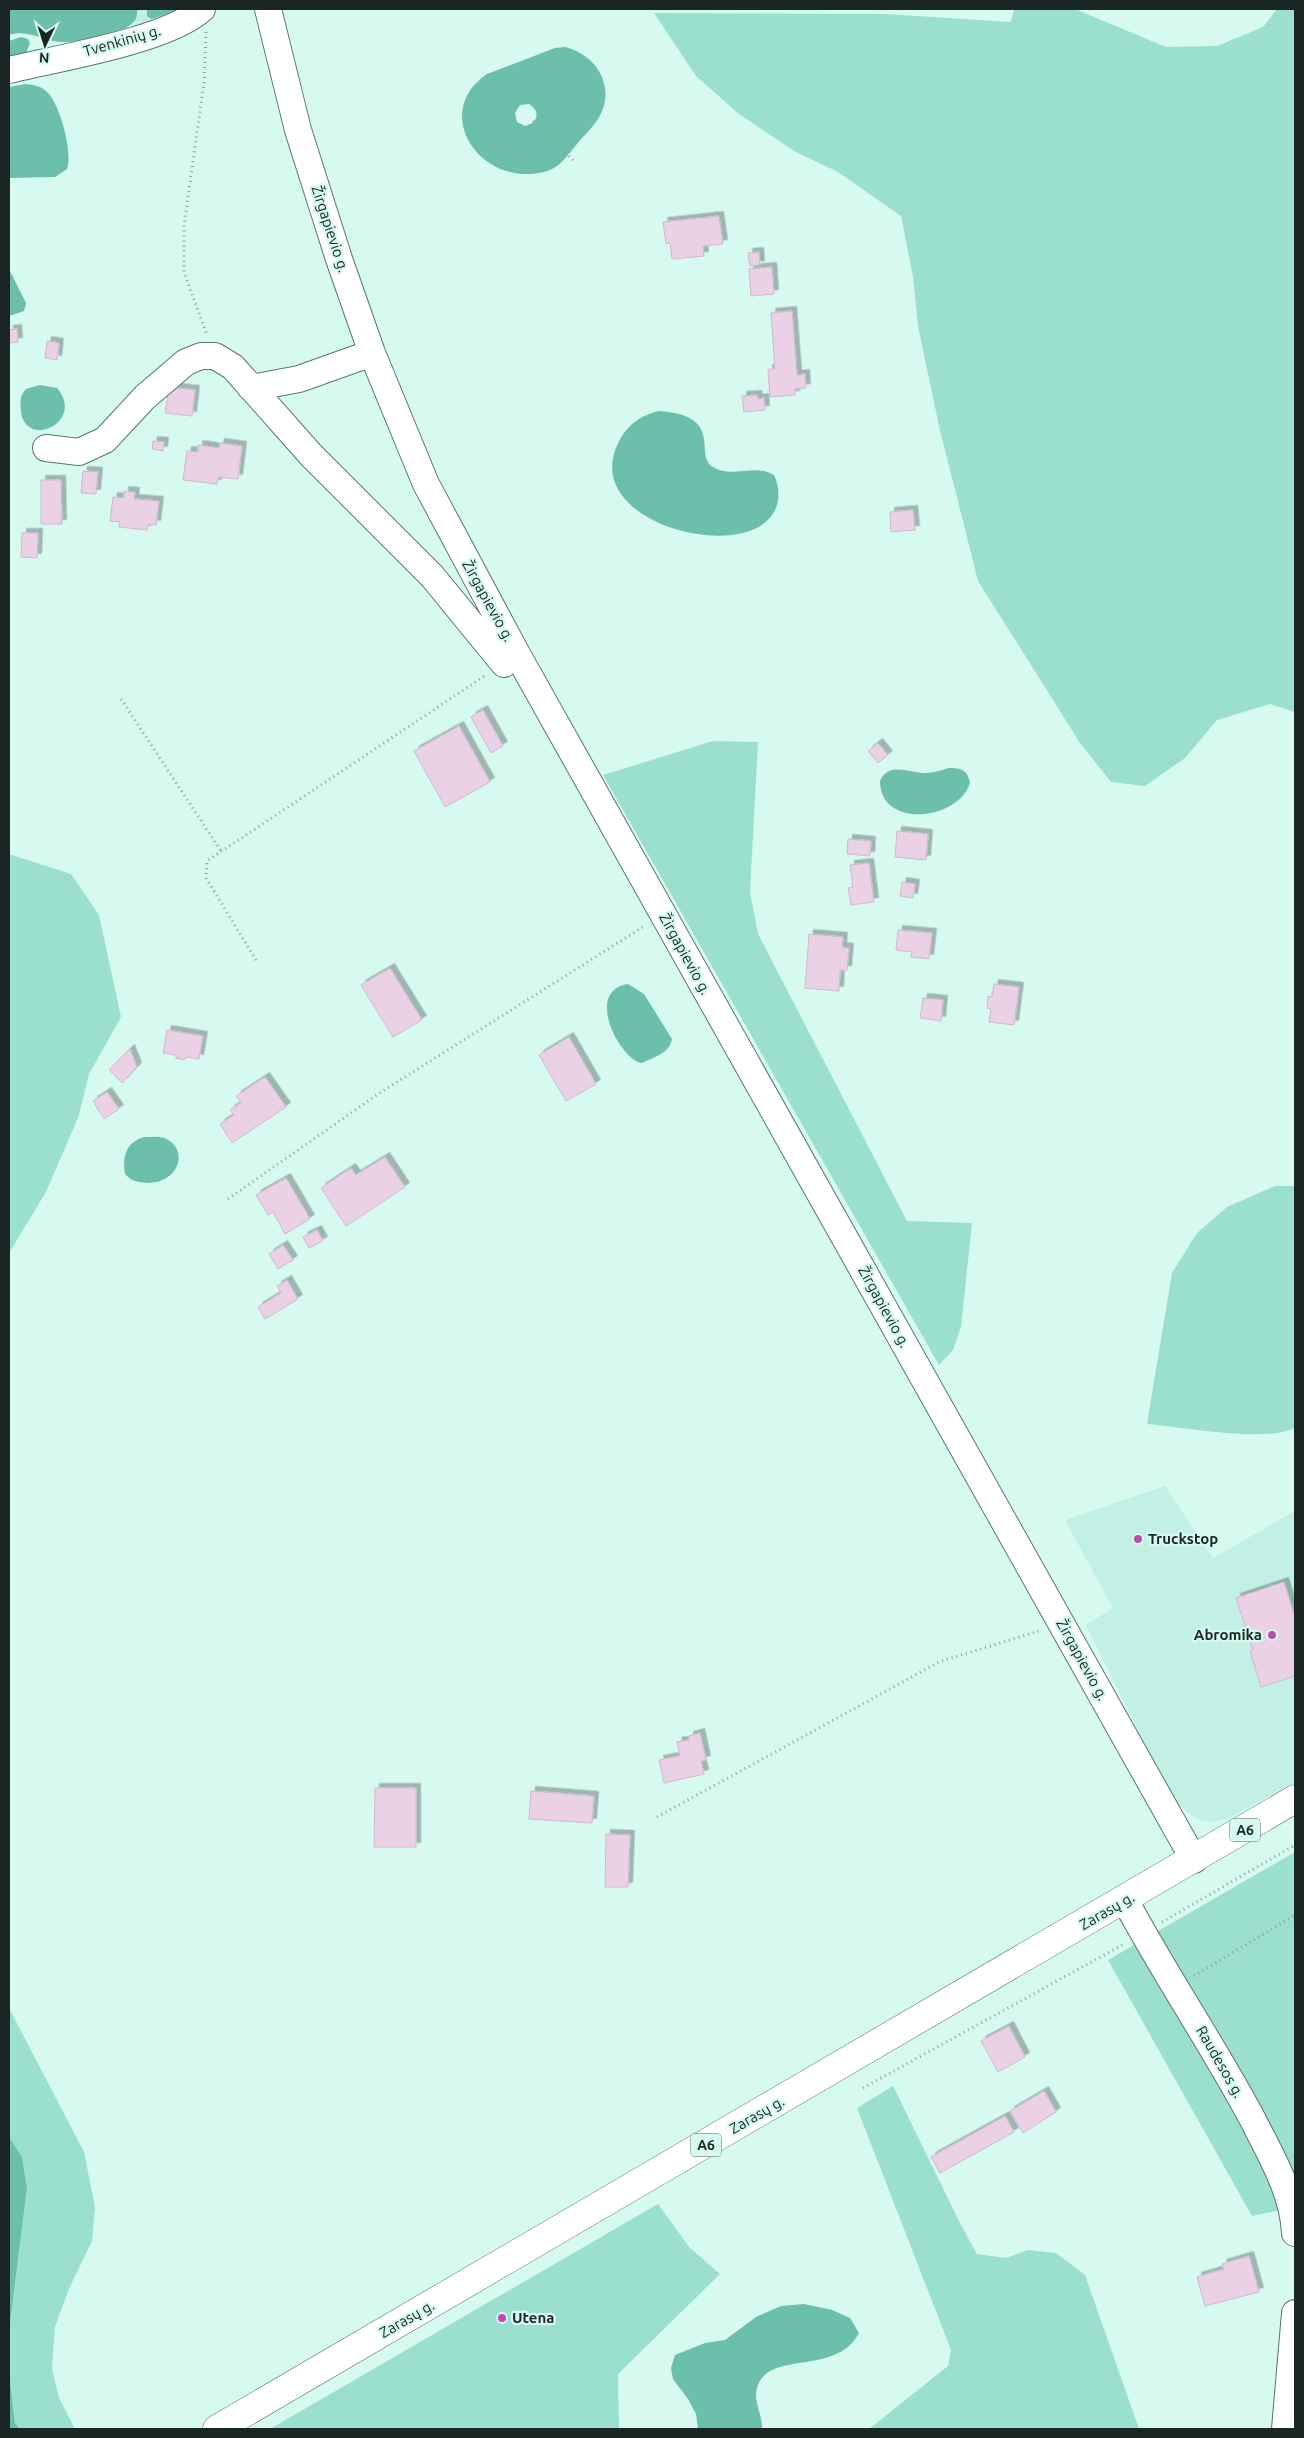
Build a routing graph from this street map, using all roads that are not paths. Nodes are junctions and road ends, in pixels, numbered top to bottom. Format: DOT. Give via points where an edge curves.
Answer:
graph roads {
  1 [pos="268,9"];
  2 [pos="204,18"];
  3 [pos="9,70"];
  4 [pos="372,353"];
  5 [pos="251,388"];
  6 [pos="46,448"];
  7 [pos="504,664"];
  8 [pos="1295,1800"];
  9 [pos="1194,1860"];
  10 [pos="1125,1900"];
  11 [pos="1295,2233"];
  12 [pos="1295,2313"];
  13 [pos="218,2429"];
  14 [pos="1285,2429"];
  1 -- 4 [label="street, Žirgapievio g." via="298,130 338,259"];
  2 -- 3 [label="street, Tvenkinių g." via="190,19 142,37"];
  4 -- 5 [label="street" via="299,378"];
  4 -- 9 [label="street, Žirgapievio g." via="426,484 462,553"];
  5 -- 6 [label="street" via="233,367 215,356 201,356 186,362 145,397 105,440 79,452"];
  5 -- 7 [label="street" via="311,455 432,576"];
  8 -- 9 [label="highway, Zarasų g. / A6"];
  9 -- 10 [label="highway, Zarasų g. / A6"];
  10 -- 11 [label="street, Raudesos g." via="1221,2061 1282,2175"];
  10 -- 13 [label="highway, Zarasų g. / A6"];
  12 -- 14 [label="street"];
}
